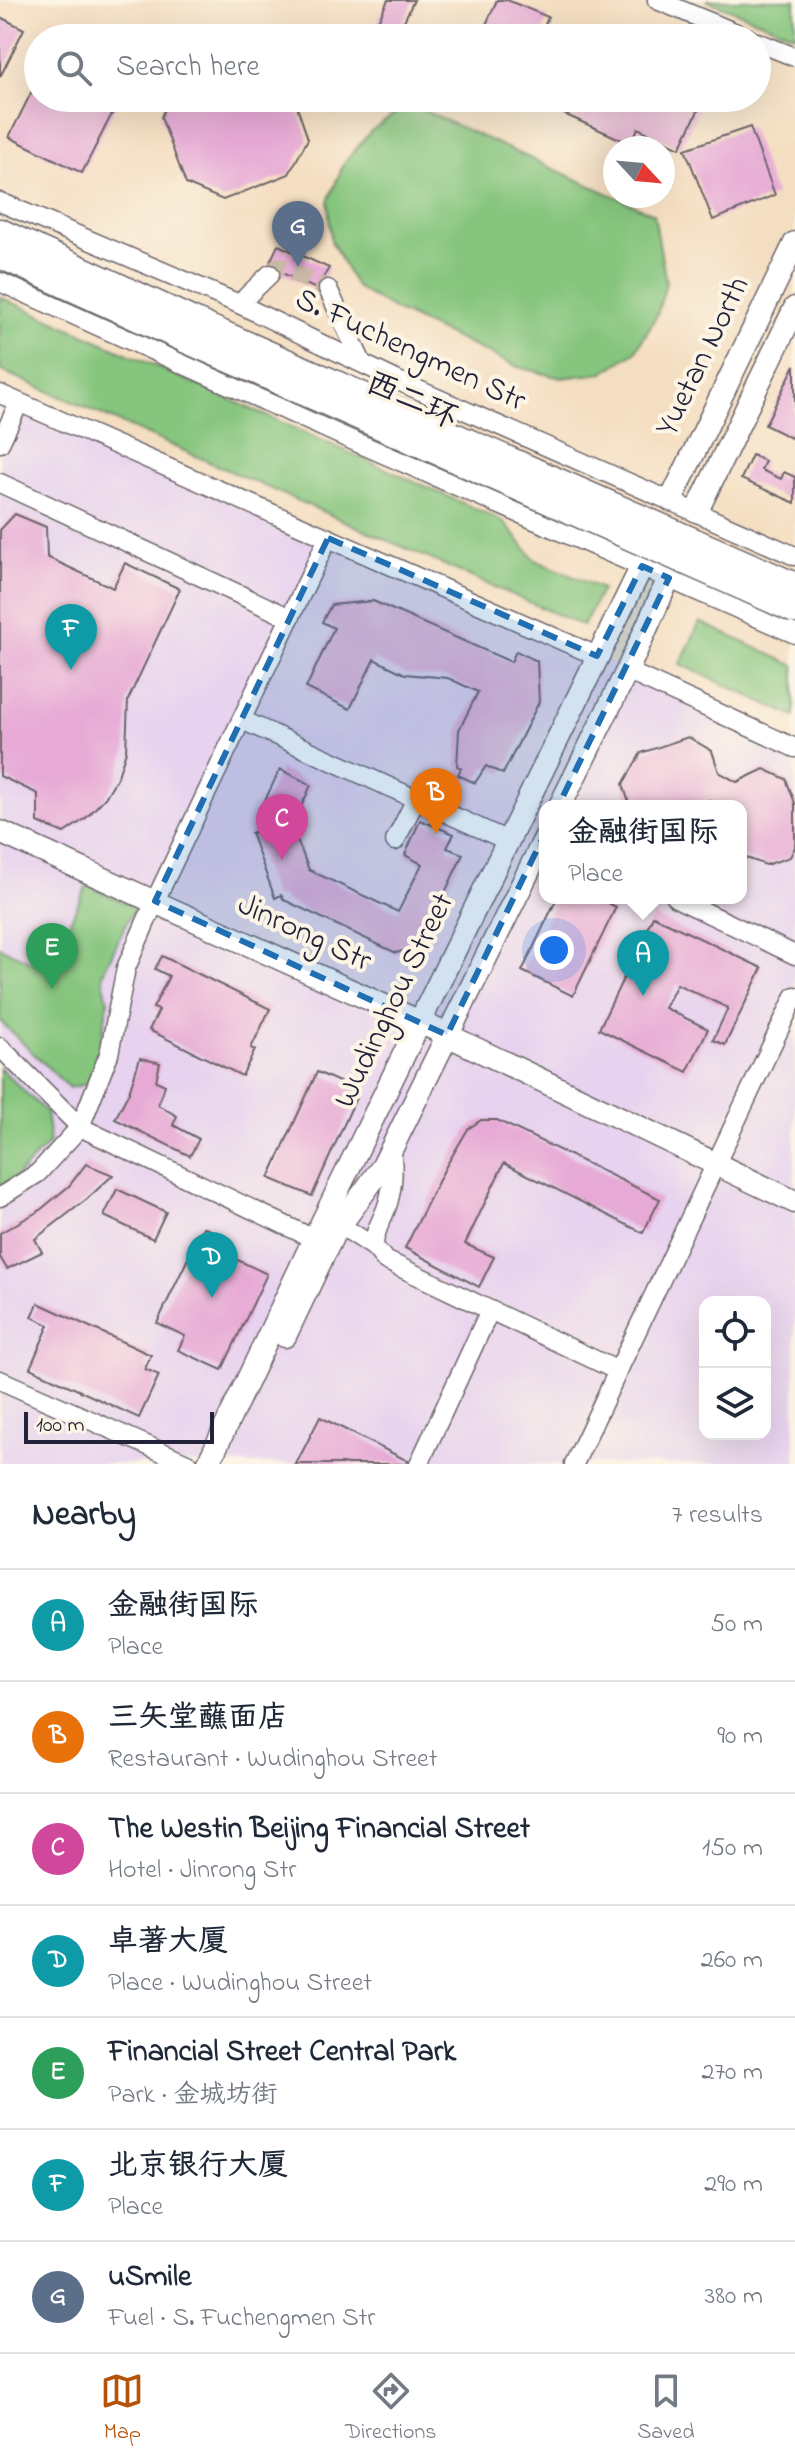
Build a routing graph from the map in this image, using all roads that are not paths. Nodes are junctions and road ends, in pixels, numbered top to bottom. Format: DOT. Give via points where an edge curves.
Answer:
graph roads {
  1 [pos="657,0"];
  2 [pos="714,24"];
  3 [pos="771,48"];
  4 [pos="795,57"];
  5 [pos="0,202"];
  6 [pos="0,232"];
  7 [pos="795,243"];
  8 [pos="0,255"];
  9 [pos="270,274"];
  10 [pos="0,282"];
  11 [pos="328,289"];
  12 [pos="239,304"];
  13 [pos="795,308"];
  14 [pos="362,363"];
  15 [pos="0,394"];
  16 [pos="19,403"];
  17 [pos="0,443"];
  18 [pos="0,483"];
  19 [pos="671,500"];
  20 [pos="697,511"];
  21 [pos="328,538"];
  22 [pos="754,538"];
  23 [pos="795,556"];
  24 [pos="642,566"];
  25 [pos="669,578"];
  26 [pos="795,586"];
  27 [pos="726,602"];
  28 [pos="795,610"];
  29 [pos="290,618"];
  30 [pos="795,634"];
  31 [pos="597,656"];
  32 [pos="627,671"];
  33 [pos="242,720"];
  34 [pos="795,748"];
  35 [pos="416,799"];
  36 [pos="563,800"];
  37 [pos="0,832"];
  38 [pos="395,841"];
  39 [pos="508,841"];
  40 [pos="539,850"];
  41 [pos="155,901"];
  42 [pos="689,904"];
  43 [pos="795,955"];
  44 [pos="795,996"];
  45 [pos="420,1022"];
  46 [pos="447,1035"];
  47 [pos="0,1047"];
  48 [pos="80,1127"];
  49 [pos="391,1149"];
  50 [pos="716,1166"];
  51 [pos="0,1197"];
  52 [pos="795,1202"];
  53 [pos="340,1225"];
  54 [pos="314,1239"];
  55 [pos="374,1247"];
  56 [pos="490,1310"];
  57 [pos="616,1370"];
  58 [pos="2,1387"];
  59 [pos="189,1464"];
  60 [pos="208,1464"];
  61 [pos="225,1464"];
  62 [pos="419,1464"];
  63 [pos="574,1464"];
  1 -- 2 [label="street"];
  3 -- 4 [label="street"];
  5 -- 12 [label="street, S. Fuchengmen Str"];
  6 -- 26 [label="highway, 西二环, bridge"];
  7 -- 19 [label="main road, Yuetan North"];
  8 -- 28 [label="highway, 西二环, bridge"];
  9 -- 12 [label="street"];
  10 -- 24 [label="street"];
  11 -- 14 [label="street"];
  12 -- 14 [label="street, S. Fuchengmen Str"];
  13 -- 20 [label="main road, Yuetan North"];
  14 -- 19 [label="street, S. Fuchengmen Str"];
  15 -- 16 [label="street"];
  16 -- 17 [label="street"];
  16 -- 21 [label="street"];
  18 -- 29 [label="street"];
  19 -- 20 [label="street, S. Fuchengmen Str"];
  19 -- 24 [label="street"];
  20 -- 22 [label="street, S. Fuchengmen Str"];
  20 -- 25 [label="street"];
  21 -- 29 [label="street"];
  21 -- 31 [label="street"];
  22 -- 23 [label="street, S. Fuchengmen Str"];
  22 -- 27 [label="street"];
  24 -- 25 [label="street"];
  24 -- 31 [label="main road, Wudinghou Street"];
  25 -- 27 [label="street"];
  25 -- 32 [label="main road"];
  27 -- 30 [label="street"];
  29 -- 33 [label="street"];
  31 -- 39 [label="main road, Wudinghou Street"];
  32 -- 34 [label="street"];
  32 -- 36 [label="main road"];
  33 -- 35 [label="street"];
  33 -- 41 [label="street"];
  35 -- 38 [label="street"];
  35 -- 39 [label="street"];
  37 -- 41 [label="main road, Jinrong Str"];
  39 -- 45 [label="main road, Wudinghou Street"];
  40 -- 46 [label="main road, Wudinghou Street"];
  41 -- 45 [label="main road, Jinrong Str"];
  41 -- 48 [label="street" via="126,968 109,1054"];
  42 -- 43 [label="street"];
  44 -- 50 [label="street"];
  45 -- 46 [label="main road, Jinrong Str"];
  45 -- 54 [label="main road, Wudinghou Street"];
  46 -- 49 [label="main road, Wudinghou Street"];
  46 -- 50 [label="main road, Jinrong Str"];
  47 -- 48 [label="street"];
  48 -- 51 [label="street" via="38,1173"];
  48 -- 54 [label="street"];
  49 -- 53 [label="main road, Wudinghou Street"];
  49 -- 55 [label="street" via="388,1205"];
  50 -- 52 [label="main road, Jinrong Str"];
  50 -- 57 [label="street"];
  53 -- 55 [label="street"];
  53 -- 61 [label="main road, Wudinghou Street"];
  54 -- 60 [label="main road, Wudinghou Street"];
  55 -- 56 [label="street" via="385,1260"];
  56 -- 57 [label="street"];
  56 -- 62 [label="street"];
  57 -- 63 [label="street"];
  58 -- 59 [label="street"];
}
